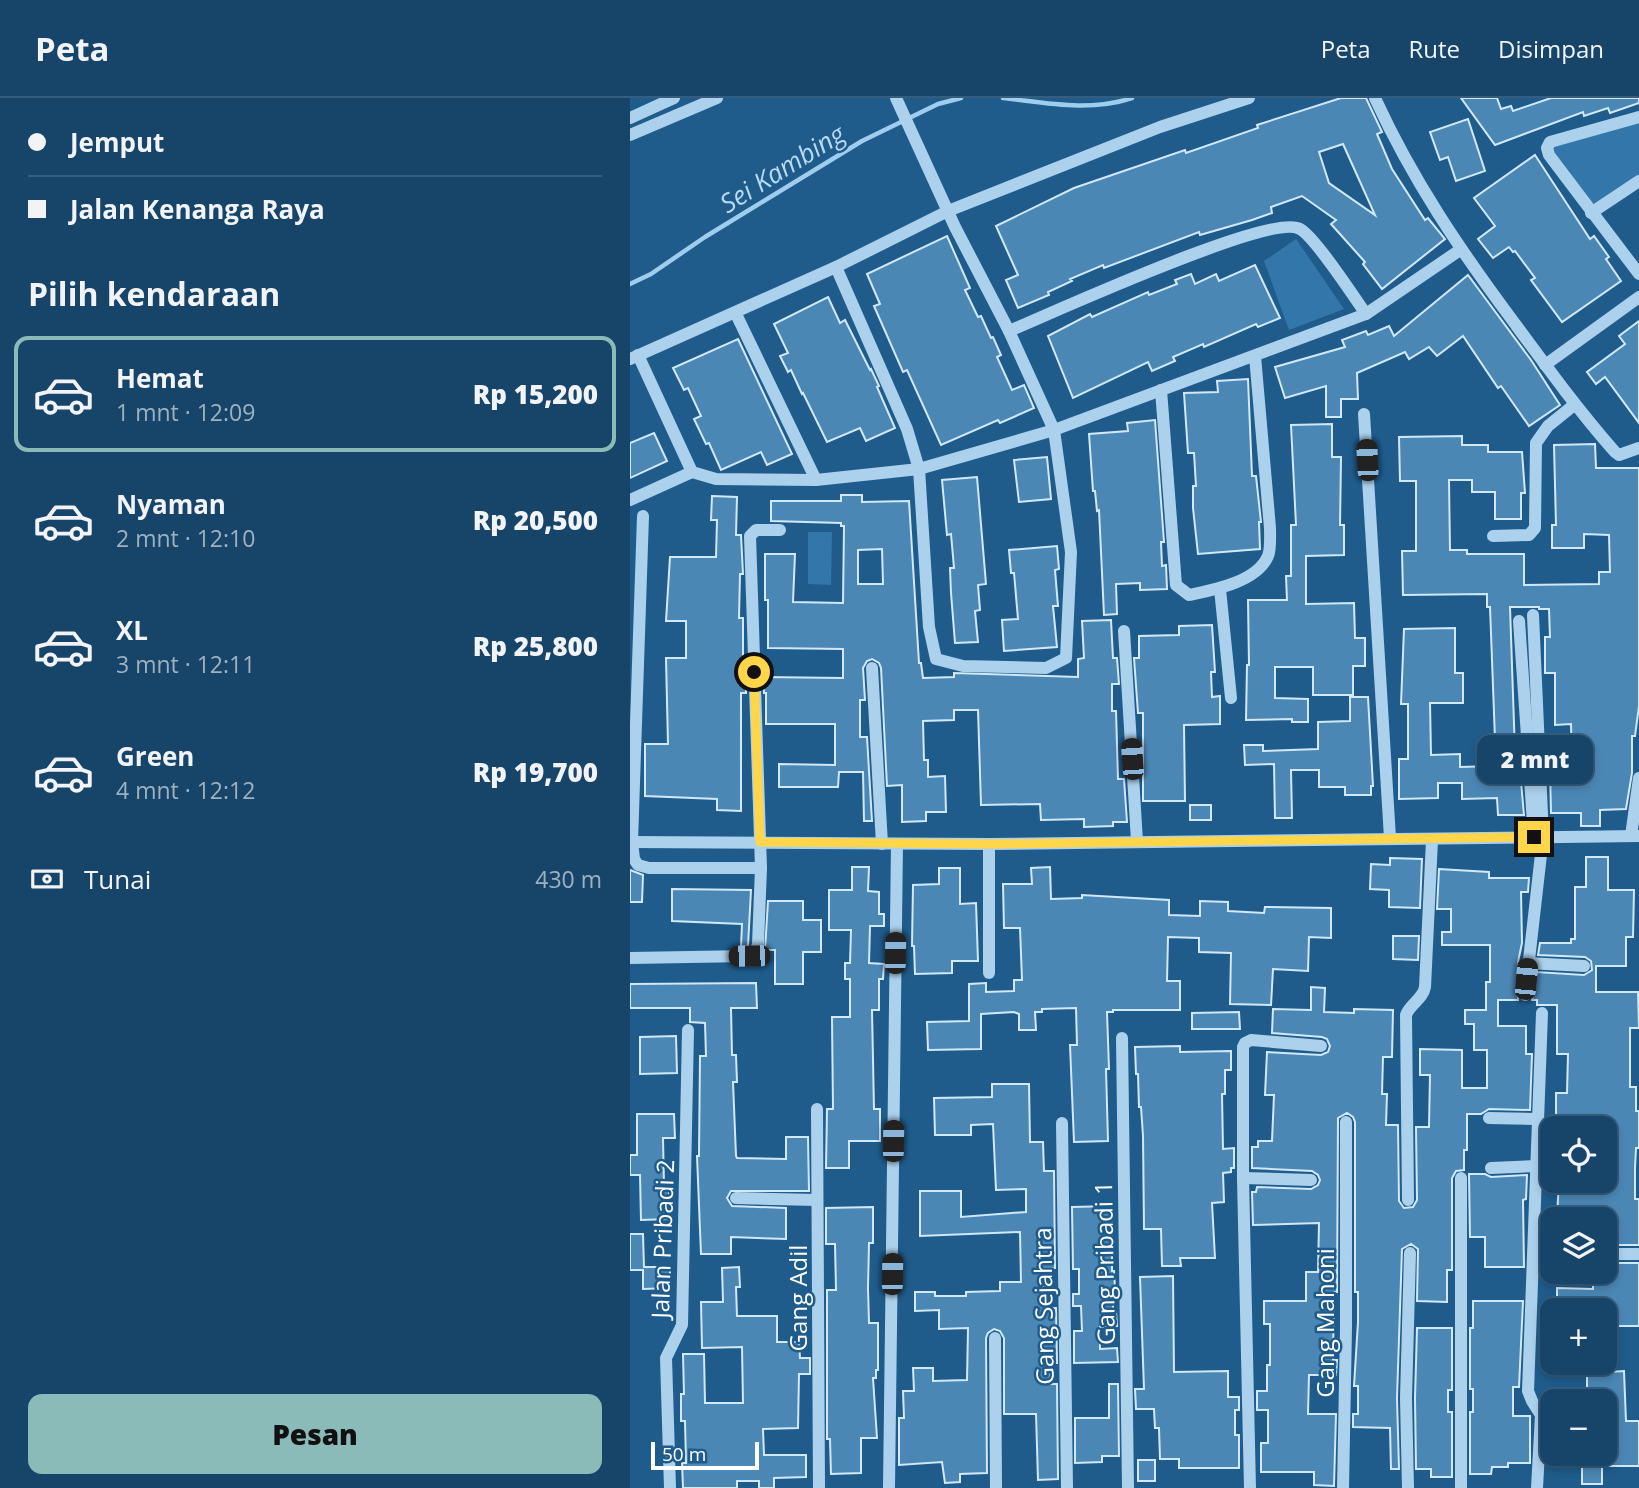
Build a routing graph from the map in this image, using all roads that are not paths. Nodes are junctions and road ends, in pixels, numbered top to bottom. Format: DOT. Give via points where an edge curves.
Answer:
graph roads {
  1 [pos="674,98"];
  2 [pos="717,98"];
  3 [pos="1249,98"];
  4 [pos="1375,98"];
  5 [pos="694,102"];
  6 [pos="898,102"];
  7 [pos="1639,117"];
  8 [pos="630,118"];
  9 [pos="630,135"];
  10 [pos="1639,181"];
  11 [pos="948,211"];
  12 [pos="1591,213"];
  13 [pos="1460,250"];
  14 [pos="836,267"];
  15 [pos="1639,274"];
  16 [pos="1639,297"];
  17 [pos="736,314"];
  18 [pos="1366,314"];
  19 [pos="1009,331"];
  20 [pos="1255,356"];
  21 [pos="634,357"];
  22 [pos="1545,365"];
  23 [pos="1161,390"];
  24 [pos="1574,405"];
  25 [pos="1364,414"];
  26 [pos="1054,430"];
  27 [pos="1639,448"];
  28 [pos="919,469"];
  29 [pos="692,472"];
  30 [pos="816,480"];
  31 [pos="630,500"];
  32 [pos="643,516"];
  33 [pos="780,530"];
  34 [pos="1493,536"];
  35 [pos="1220,589"];
  36 [pos="1533,615"];
  37 [pos="1519,621"];
  38 [pos="1125,631"];
  39 [pos="872,668"];
  40 [pos="1231,698"];
  41 [pos="1639,778"];
  42 [pos="1635,836"];
  43 [pos="1538,837"];
  44 [pos="1390,838"];
  45 [pos="1432,840"];
  46 [pos="1137,841"];
  47 [pos="631,842"];
  48 [pos="760,842"];
  49 [pos="882,844"];
  50 [pos="897,844"];
  51 [pos="989,844"];
  52 [pos="761,868"];
  53 [pos="630,958"];
  54 [pos="1527,963"];
  55 [pos="1584,967"];
  56 [pos="989,972"];
  57 [pos="1525,996"];
  58 [pos="1542,1013"];
  59 [pos="688,1030"];
  60 [pos="1122,1038"];
  61 [pos="1321,1045"];
  62 [pos="817,1109"];
  63 [pos="1489,1118"];
  64 [pos="1538,1119"];
  65 [pos="1346,1122"];
  66 [pos="1062,1123"];
  67 [pos="1537,1166"];
  68 [pos="1492,1168"];
  69 [pos="1243,1178"];
  70 [pos="1461,1178"];
  71 [pos="1311,1180"];
  72 [pos="736,1198"];
  73 [pos="817,1199"];
  74 [pos="1408,1200"];
  75 [pos="1410,1253"];
  76 [pos="1617,1254"];
  77 [pos="1639,1254"];
  78 [pos="995,1338"];
  79 [pos="670,1488"];
  80 [pos="819,1488"];
  81 [pos="890,1488"];
  82 [pos="996,1488"];
  83 [pos="1067,1488"];
  84 [pos="1128,1488"];
  85 [pos="1250,1488"];
  86 [pos="1343,1488"];
  87 [pos="1408,1488"];
  88 [pos="1461,1488"];
  89 [pos="1537,1488"];
  1 -- 8 [label="street"];
  2 -- 5 [label="street"];
  3 -- 11 [label="street" via="1160,127"];
  4 -- 13 [label="street" via="1419,185"];
  5 -- 9 [label="street"];
  6 -- 11 [label="street"];
  7 -- 12 [label="street" via="1550,142 1547,148"];
  10 -- 12 [label="street"];
  11 -- 14 [label="street"];
  11 -- 19 [label="street"];
  12 -- 15 [label="street"];
  13 -- 18 [label="street"];
  13 -- 22 [label="street"];
  14 -- 17 [label="street"];
  14 -- 28 [label="street" via="907,429"];
  16 -- 22 [label="street"];
  17 -- 21 [label="street"];
  17 -- 30 [label="street"];
  18 -- 19 [label="street" via="1312,241 1301,229 1288,225 1226,242"];
  18 -- 20 [label="street"];
  19 -- 26 [label="street"];
  20 -- 23 [label="street"];
  20 -- 35 [label="street" via="1269,556 1256,570"];
  21 -- 29 [label="street"];
  22 -- 24 [label="street"];
  23 -- 26 [label="street"];
  23 -- 35 [label="street" via="1176,585 1189,595"];
  24 -- 27 [label="street" via="1615,452"];
  24 -- 34 [label="street" via="1548,426 1536,443 1535,528 1529,535"];
  25 -- 44 [label="street"];
  26 -- 28 [label="street"];
  26 -- 28 [label="street" via="1071,552 1071,587 1066,658 1046,668 963,666 936,659 929,627"];
  28 -- 30 [label="street"];
  29 -- 30 [label="street" via="716,479"];
  29 -- 31 [label="street"];
  32 -- 47 [label="street"];
  33 -- 48 [label="street" via="756,530 750,536"];
  35 -- 40 [label="street"];
  36 -- 43 [label="street"];
  37 -- 43 [label="street"];
  38 -- 46 [label="street"];
  39 -- 49 [label="street"];
  41 -- 42 [label="street"];
  42 -- 43 [label="street"];
  43 -- 45 [label="street"];
  43 -- 54 [label="street"];
  44 -- 45 [label="street"];
  44 -- 46 [label="street"];
  45 -- 74 [label="street" via="1425,987 1406,1015"];
  46 -- 51 [label="street"];
  47 -- 48 [label="street"];
  47 -- 52 [label="street" via="638,865 649,868"];
  48 -- 49 [label="street"];
  48 -- 52 [label="street"];
  49 -- 50 [label="street"];
  50 -- 51 [label="street"];
  50 -- 81 [label="street"];
  51 -- 56 [label="street"];
  52 -- 53 [label="street" via="758,944 749,956"];
  54 -- 55 [label="street"];
  54 -- 57 [label="street"];
  58 -- 64 [label="street"];
  59 -- 79 [label="street, Jalan Pribadi 2" via="682,1325 666,1358"];
  60 -- 84 [label="street, Gang Pribadi 1"];
  61 -- 69 [label="street" via="1245,1043"];
  62 -- 73 [label="street, Gang Adil"];
  63 -- 64 [label="street"];
  64 -- 67 [label="street"];
  65 -- 86 [label="street, Gang Mahoni"];
  66 -- 83 [label="street, Gang Sejahtra"];
  67 -- 68 [label="street"];
  67 -- 89 [label="street" via="1528,1391 1541,1415"];
  69 -- 71 [label="street"];
  69 -- 85 [label="street"];
  70 -- 88 [label="street"];
  72 -- 73 [label="street"];
  73 -- 80 [label="street, Gang Adil"];
  75 -- 87 [label="street"];
  76 -- 77 [label="street"];
  78 -- 82 [label="street"];
}
